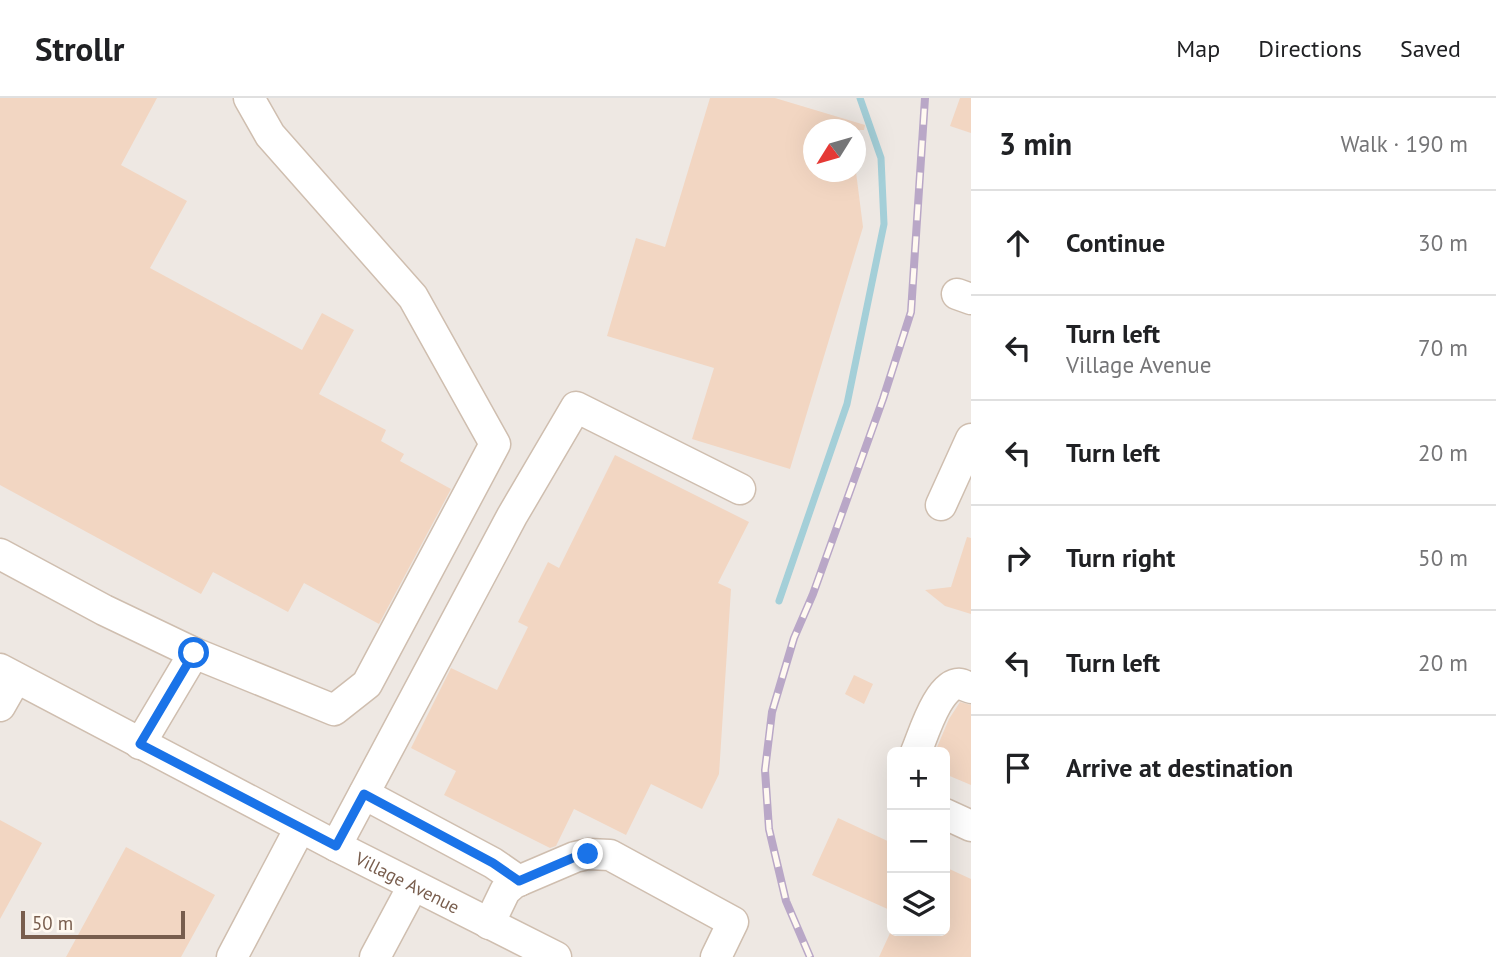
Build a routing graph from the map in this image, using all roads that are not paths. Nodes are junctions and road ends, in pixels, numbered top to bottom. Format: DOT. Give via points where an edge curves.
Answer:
graph roads {
  1 [pos="249,98"];
  2 [pos="971,439"];
  3 [pos="740,489"];
  4 [pos="940,505"];
  5 [pos="0,554"];
  6 [pos="194,653"];
  7 [pos="8,673"];
  8 [pos="971,688"];
  9 [pos="0,706"];
  10 [pos="140,744"];
  11 [pos="918,747"];
  12 [pos="364,794"];
  13 [pos="950,816"];
  14 [pos="971,827"];
  15 [pos="300,828"];
  16 [pos="336,846"];
  17 [pos="519,881"];
  18 [pos="413,886"];
  19 [pos="489,923"];
  20 [pos="232,957"];
  21 [pos="375,957"];
  22 [pos="556,957"];
  23 [pos="716,957"];
  1 -- 6 [label="street" via="270,135 413,297 495,444 367,684 334,710"];
  2 -- 4 [label="street"];
  3 -- 12 [label="street" via="576,407 512,516"];
  5 -- 6 [label="street"];
  6 -- 10 [label="street"];
  7 -- 9 [label="street"];
  7 -- 10 [label="street, Village Avenue"];
  8 -- 11 [label="street" via="951,685 938,701"];
  10 -- 15 [label="street, Village Avenue"];
  12 -- 16 [label="street"];
  12 -- 17 [label="street"];
  13 -- 14 [label="street"];
  15 -- 16 [label="street, Village Avenue"];
  15 -- 20 [label="street"];
  16 -- 18 [label="street, Village Avenue"];
  17 -- 19 [label="street" via="505,891"];
  17 -- 23 [label="street" via="575,857 610,855 733,922"];
  18 -- 19 [label="street, Village Avenue"];
  18 -- 21 [label="street"];
  19 -- 22 [label="street, Village Avenue"];
}
